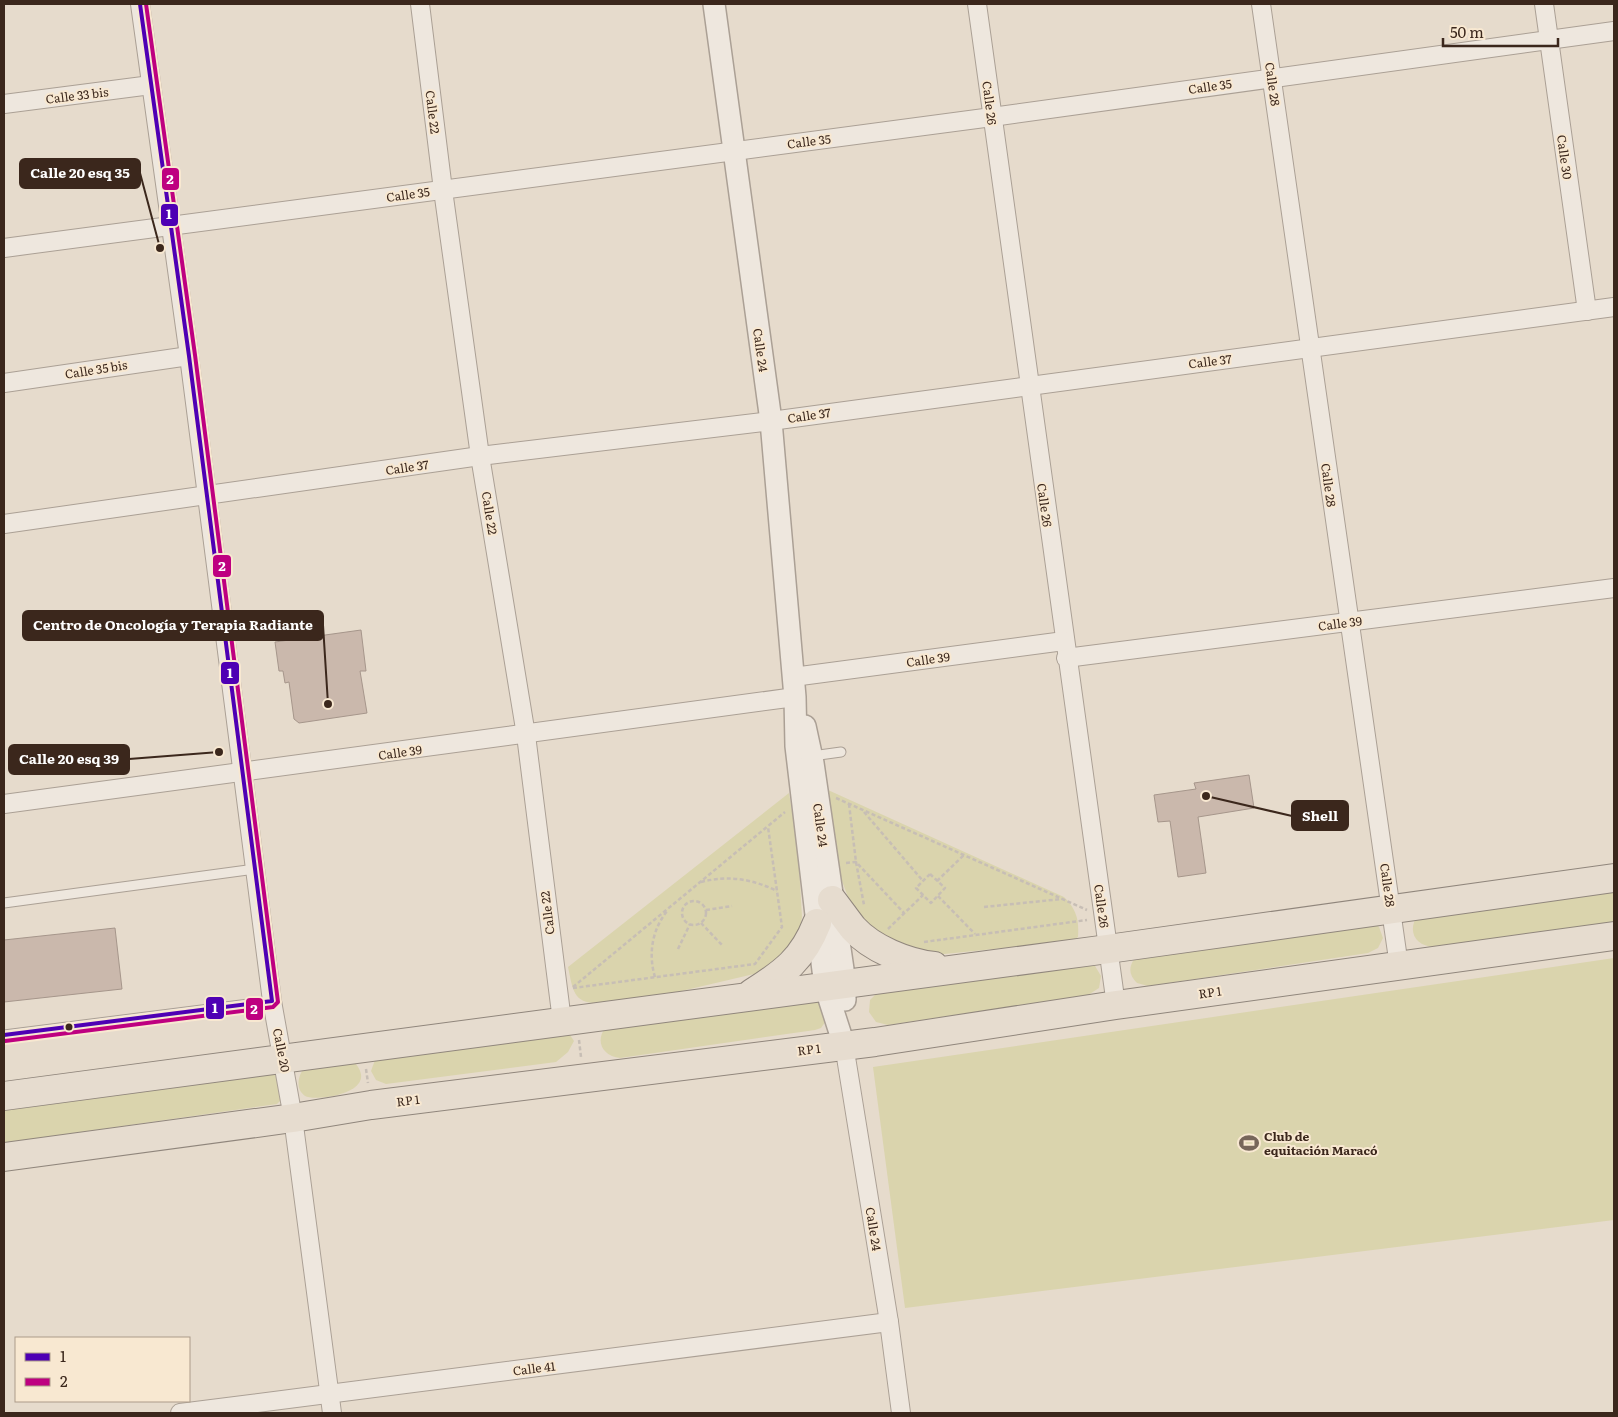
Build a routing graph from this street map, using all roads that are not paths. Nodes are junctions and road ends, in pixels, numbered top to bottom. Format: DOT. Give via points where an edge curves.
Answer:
graph roads {
  1 [pos="140,4"];
  2 [pos="420,4"];
  3 [pos="714,4"];
  4 [pos="977,4"];
  5 [pos="1261,4"];
  6 [pos="1544,4"];
  7 [pos="1614,31"];
  8 [pos="1549,40"];
  9 [pos="1272,78"];
  10 [pos="151,85"];
  11 [pos="4,104"];
  12 [pos="992,117"];
  13 [pos="734,151"];
  14 [pos="443,190"];
  15 [pos="171,226"];
  16 [pos="4,248"];
  17 [pos="1614,307"];
  18 [pos="1587,311"];
  19 [pos="1309,348"];
  20 [pos="189,356"];
  21 [pos="4,383"];
  22 [pos="1029,384"];
  23 [pos="771,421"];
  24 [pos="480,456"];
  25 [pos="206,496"];
  26 [pos="4,524"];
  27 [pos="1614,588"];
  28 [pos="1348,622"];
  29 [pos="1065,649"];
  30 [pos="794,687"];
  31 [pos="526,735"];
  32 [pos="841,752"];
  33 [pos="812,756"];
  34 [pos="244,772"];
  35 [pos="4,804"];
  36 [pos="255,868"];
  37 [pos="1614,878"];
  38 [pos="832,900"];
  39 [pos="4,903"];
  40 [pos="1391,909"];
  41 [pos="817,923"];
  42 [pos="1614,936"];
  43 [pos="1108,949"];
  44 [pos="1399,966"];
  45 [pos="953,968"];
  46 [pos="836,984"];
  47 [pos="746,996"];
  48 [pos="272,1001"];
  49 [pos="1116,1005"];
  50 [pos="570,1020"];
  51 [pos="4,1035"];
  52 [pos="844,1045"];
  53 [pos="284,1059"];
  54 [pos="4,1096"];
  55 [pos="293,1118"];
  56 [pos="4,1157"];
  57 [pos="889,1322"];
  58 [pos="330,1394"];
  59 [pos="180,1413"];
  60 [pos="332,1413"];
  61 [pos="901,1413"];
  1 -- 10 [label="street, Calle 20"];
  2 -- 14 [label="street, Calle 22"];
  3 -- 13 [label="street, Calle 24"];
  4 -- 12 [label="street, Calle 26"];
  5 -- 9 [label="street, Calle 28"];
  6 -- 8 [label="street, Calle 30"];
  7 -- 8 [label="street, Calle 35"];
  8 -- 9 [label="street, Calle 35"];
  8 -- 18 [label="street, Calle 30"];
  9 -- 12 [label="street, Calle 35"];
  9 -- 19 [label="street, Calle 28"];
  10 -- 11 [label="street, Calle 33 bis"];
  10 -- 15 [label="street, Calle 20"];
  12 -- 13 [label="street, Calle 35"];
  12 -- 22 [label="street, Calle 26"];
  13 -- 14 [label="street, Calle 35"];
  13 -- 23 [label="street, Calle 24"];
  14 -- 15 [label="street, Calle 35"];
  14 -- 24 [label="street, Calle 22"];
  15 -- 16 [label="street, Calle 35"];
  15 -- 20 [label="street, Calle 20"];
  17 -- 18 [label="street, Calle 37"];
  18 -- 19 [label="street, Calle 37"];
  19 -- 22 [label="street, Calle 37"];
  19 -- 28 [label="street, Calle 28"];
  20 -- 21 [label="street, Calle 35 bis"];
  20 -- 25 [label="street, Calle 20"];
  22 -- 23 [label="street, Calle 37"];
  22 -- 29 [label="street, Calle 26"];
  23 -- 24 [label="street, Calle 37"];
  23 -- 30 [label="street, Calle 24"];
  24 -- 25 [label="street, Calle 37"];
  24 -- 31 [label="street, Calle 22"];
  25 -- 26 [label="street, Calle 37"];
  25 -- 34 [label="street, Calle 20"];
  27 -- 28 [label="street, Calle 39"];
  28 -- 29 [label="street, Calle 39"];
  28 -- 40 [label="street, Calle 28"];
  29 -- 30 [label="street, Calle 39"];
  29 -- 43 [label="street, Calle 26"];
  30 -- 31 [label="street, Calle 39"];
  30 -- 33 [label="street, Calle 24"];
  30 -- 41 [label="street, Calle 24" via="796,746"];
  31 -- 34 [label="street, Calle 39"];
  31 -- 50 [label="street, Calle 22"];
  32 -- 33 [label="lane"];
  33 -- 38 [label="street, Calle 24"];
  34 -- 35 [label="street, Calle 39"];
  34 -- 36 [label="street, Calle 20"];
  36 -- 39 [label="lane"];
  36 -- 48 [label="street, Calle 20"];
  37 -- 40 [label="main road"];
  38 -- 45 [label="main road" via="854,930 893,954 913,962"];
  38 -- 46 [label="street, Calle 24"];
  40 -- 43 [label="main road"];
  40 -- 44 [label="street, Calle 28"];
  41 -- 46 [label="street, Calle 24"];
  41 -- 47 [label="main road" via="809,944 795,962"];
  42 -- 44 [label="main road, RP 1"];
  43 -- 45 [label="main road"];
  43 -- 49 [label="street, Calle 26"];
  44 -- 49 [label="main road, RP 1"];
  45 -- 46 [label="main road"];
  46 -- 47 [label="main road"];
  46 -- 52 [label="street, Calle 24"];
  47 -- 50 [label="main road"];
  48 -- 51 [label="lane"];
  48 -- 53 [label="street, Calle 20"];
  49 -- 52 [label="main road, RP 1"];
  50 -- 53 [label="main road"];
  52 -- 55 [label="main road, RP 1" via="371,1105"];
  52 -- 57 [label="street, Calle 24"];
  53 -- 54 [label="main road"];
  53 -- 55 [label="street, Calle 20"];
  55 -- 56 [label="main road, RP 1"];
  55 -- 58 [label="street, Calle 20"];
  57 -- 58 [label="street, Calle 41"];
  57 -- 61 [label="street, Calle 24"];
  58 -- 59 [label="street, Calle 41"];
  58 -- 60 [label="street, Calle 20"];
}
